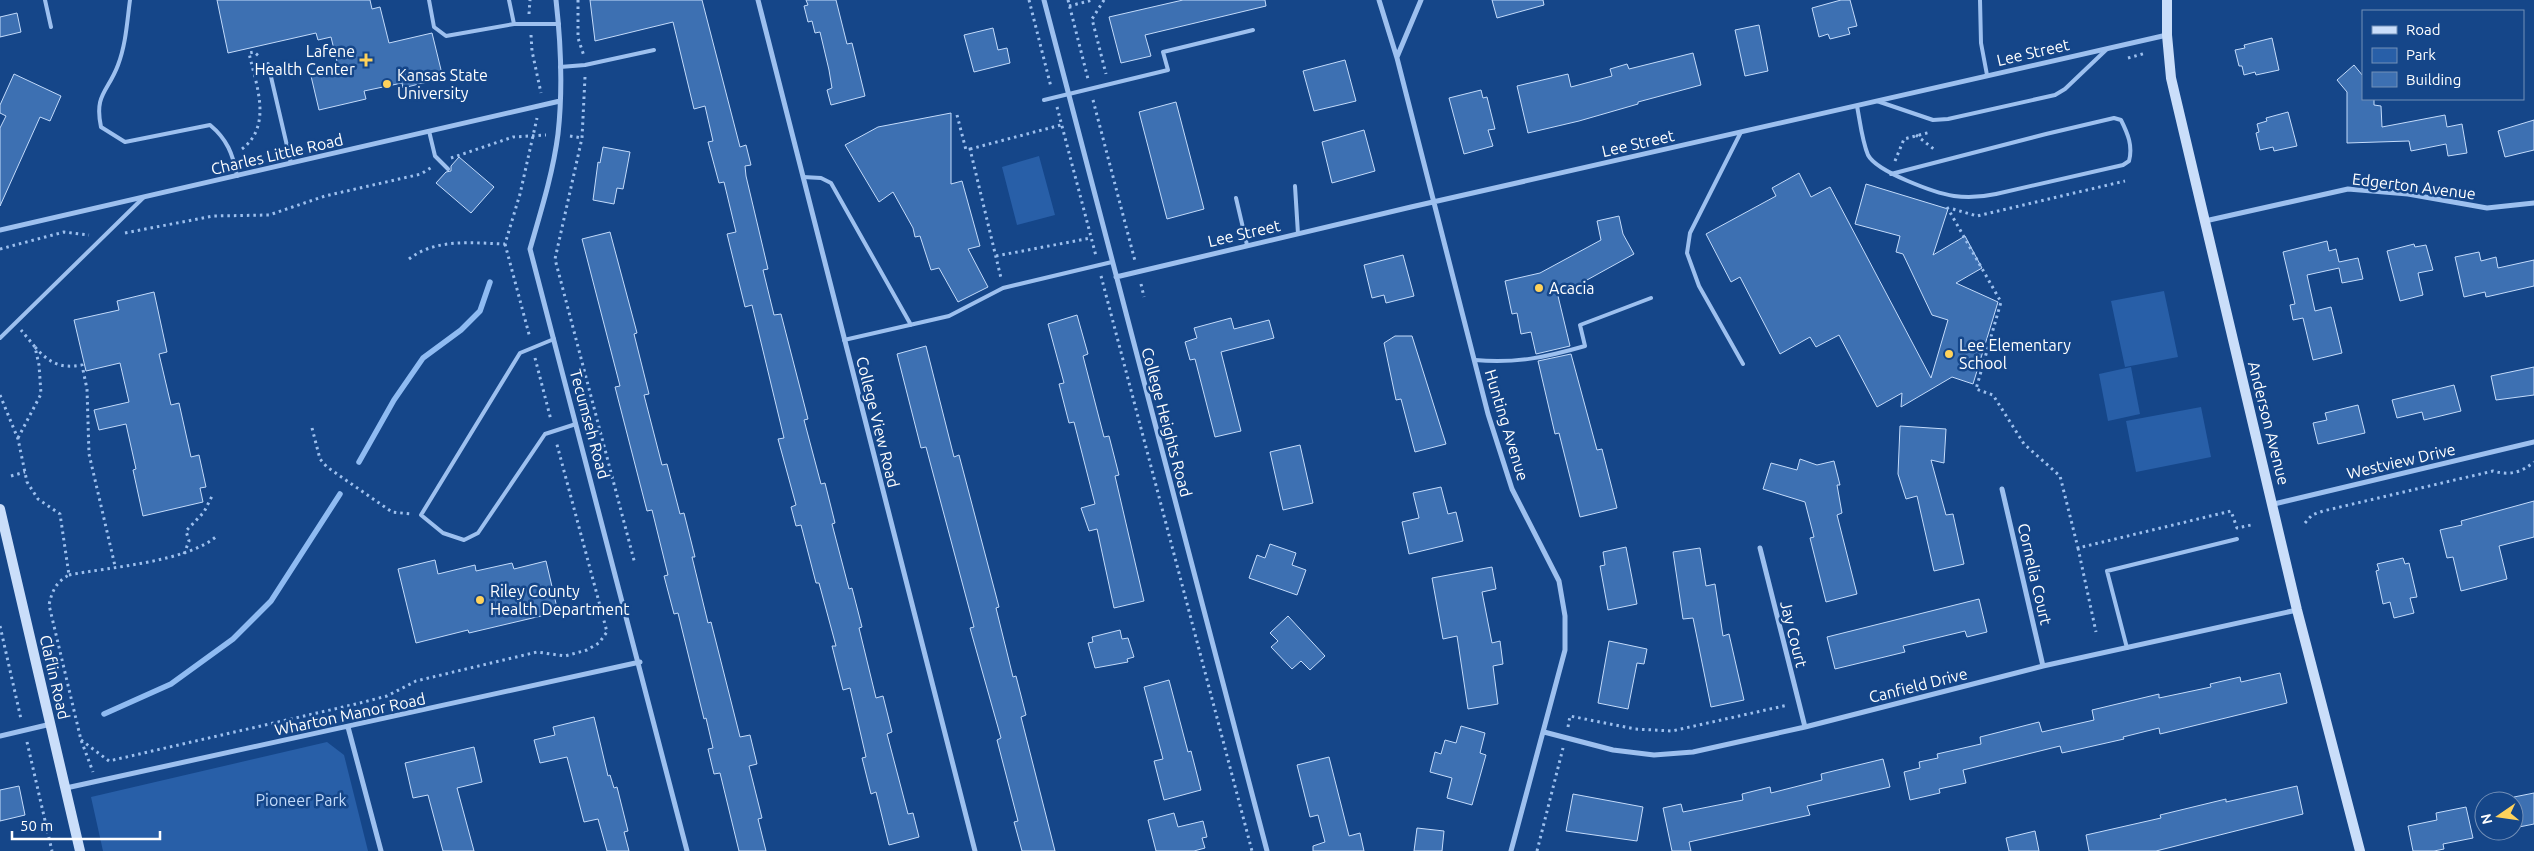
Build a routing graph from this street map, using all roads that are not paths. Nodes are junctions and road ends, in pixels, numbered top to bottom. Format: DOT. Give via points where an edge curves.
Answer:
graph roads {
  1 [pos="45,0"];
  2 [pos="130,0"];
  3 [pos="429,0"];
  4 [pos="509,0"];
  5 [pos="556,0"];
  6 [pos="758,0"];
  7 [pos="1044,0"];
  8 [pos="1379,0"];
  9 [pos="1421,0"];
  10 [pos="1980,0"];
  11 [pos="2167,0"];
  12 [pos="514,24"];
  13 [pos="559,24"];
  14 [pos="51,26"];
  15 [pos="1253,30"];
  16 [pos="2167,35"];
  17 [pos="2108,48"];
  18 [pos="654,50"];
  19 [pos="1397,58"];
  20 [pos="268,64"];
  21 [pos="560,67"];
  22 [pos="1987,75"];
  23 [pos="1068,94"];
  24 [pos="1044,100"];
  25 [pos="560,101"];
  26 [pos="1877,101"];
  27 [pos="1857,106"];
  28 [pos="429,132"];
  29 [pos="1741,132"];
  30 [pos="291,163"];
  31 [pos="448,169"];
  32 [pos="1891,174"];
  33 [pos="237,176"];
  34 [pos="803,177"];
  35 [pos="1295,186"];
  36 [pos="144,197"];
  37 [pos="1236,198"];
  38 [pos="1434,202"];
  39 [pos="2534,204"];
  40 [pos="2204,221"];
  41 [pos="0,230"];
  42 [pos="1298,234"];
  43 [pos="1247,246"];
  44 [pos="1112,262"];
  45 [pos="1116,277"];
  46 [pos="1652,298"];
  47 [pos="910,325"];
  48 [pos="0,338"];
  49 [pos="554,339"];
  50 [pos="844,340"];
  51 [pos="1475,360"];
  52 [pos="1743,364"];
  53 [pos="576,424"];
  54 [pos="2534,442"];
  55 [pos="2002,489"];
  56 [pos="2274,504"];
  57 [pos="0,509"];
  58 [pos="2237,539"];
  59 [pos="1760,548"];
  60 [pos="2297,610"];
  61 [pos="2127,648"];
  62 [pos="640,662"];
  63 [pos="2043,666"];
  64 [pos="51,724"];
  65 [pos="348,727"];
  66 [pos="1805,727"];
  67 [pos="1544,732"];
  68 [pos="0,736"];
  69 [pos="66,788"];
  70 [pos="80,851"];
  71 [pos="381,851"];
  72 [pos="687,851"];
  73 [pos="975,851"];
  74 [pos="1267,851"];
  75 [pos="1511,851"];
  76 [pos="2359,851"];
  1 -- 14 [label="lane"];
  2 -- 33 [label="lane" via="118,67 100,97 102,127 125,142 210,125 224,136 233,155"];
  3 -- 12 [label="lane" via="434,27 446,36"];
  4 -- 12 [label="lane"];
  5 -- 13 [label="street, Tecumseh Road"];
  6 -- 34 [label="street, College View Road"];
  7 -- 23 [label="street, College Heights Road"];
  8 -- 19 [label="street, Hunting Avenue"];
  9 -- 19 [label="street"];
  10 -- 22 [label="lane" via="1981,43"];
  11 -- 16 [label="main road, Anderson Avenue"];
  12 -- 13 [label="lane"];
  13 -- 21 [label="street, Tecumseh Road"];
  15 -- 23 [label="lane" via="1163,52 1168,70"];
  16 -- 17 [label="street, Lee Street"];
  16 -- 40 [label="main road, Anderson Avenue" via="2171,78"];
  17 -- 22 [label="street, Lee Street"];
  17 -- 26 [label="lane" via="2055,95 1933,120"];
  18 -- 21 [label="lane"];
  19 -- 38 [label="street, Hunting Avenue"];
  20 -- 30 [label="lane"];
  21 -- 25 [label="street, Tecumseh Road"];
  22 -- 26 [label="street, Lee Street"];
  23 -- 24 [label="lane"];
  23 -- 44 [label="street, College Heights Road"];
  25 -- 28 [label="street, Charles Little Road"];
  25 -- 49 [label="street, Tecumseh Road" via="558,134 548,185 530,249"];
  26 -- 27 [label="street, Lee Street"];
  27 -- 29 [label="street, Lee Street"];
  27 -- 32 [label="lane" via="1868,155"];
  28 -- 30 [label="street, Charles Little Road"];
  28 -- 31 [label="lane" via="435,156"];
  29 -- 38 [label="street, Lee Street"];
  29 -- 52 [label="lane" via="1690,233 1687,252 1699,286"];
  30 -- 33 [label="street, Charles Little Road"];
  32 -- 32 [label="lane" via="1953,196 1976,198 2123,165 2129,162 2132,151 2121,120 2114,118"];
  33 -- 36 [label="street, Charles Little Road"];
  34 -- 47 [label="lane" via="831,182"];
  34 -- 50 [label="street, College View Road"];
  35 -- 42 [label="lane"];
  36 -- 41 [label="street, Charles Little Road"];
  36 -- 48 [label="lane"];
  37 -- 43 [label="lane"];
  38 -- 42 [label="street, Lee Street"];
  38 -- 51 [label="street, Hunting Avenue"];
  39 -- 40 [label="street, Edgerton Avenue" via="2487,208 2408,194 2348,189"];
  40 -- 56 [label="main road, Anderson Avenue"];
  42 -- 43 [label="street, Lee Street"];
  43 -- 45 [label="street, Lee Street"];
  44 -- 45 [label="street, College Heights Road"];
  44 -- 47 [label="lane" via="1003,288 949,316"];
  45 -- 74 [label="street, College Heights Road"];
  46 -- 51 [label="lane" via="1580,325 1585,346 1528,360 1503,363"];
  47 -- 50 [label="lane"];
  49 -- 53 [label="street, Tecumseh Road"];
  49 -- 53 [label="lane" via="520,353 421,515 443,533 464,540 478,533 544,434"];
  50 -- 73 [label="street, College View Road"];
  51 -- 67 [label="street, Hunting Avenue" via="1512,489 1559,581 1566,616 1565,650"];
  53 -- 62 [label="street, Tecumseh Road"];
  54 -- 56 [label="street, Westview Drive"];
  55 -- 63 [label="street, Cornelia Court"];
  56 -- 60 [label="main road, Anderson Avenue"];
  57 -- 64 [label="main road, Claflin Road"];
  58 -- 61 [label="lane" via="2107,571"];
  59 -- 66 [label="street, Jay Court"];
  60 -- 61 [label="street, Canfield Drive"];
  60 -- 76 [label="main road, Anderson Avenue"];
  61 -- 63 [label="street, Canfield Drive"];
  62 -- 65 [label="street, Wharton Manor Road"];
  62 -- 72 [label="street, Tecumseh Road"];
  63 -- 66 [label="street, Canfield Drive"];
  64 -- 68 [label="street"];
  64 -- 69 [label="main road, Claflin Road"];
  65 -- 69 [label="street, Wharton Manor Road"];
  65 -- 71 [label="street"];
  66 -- 67 [label="street, Canfield Drive" via="1693,752 1654,755 1613,750"];
  67 -- 75 [label="street, Hunting Avenue"];
  69 -- 70 [label="main road, Claflin Road"];
}
